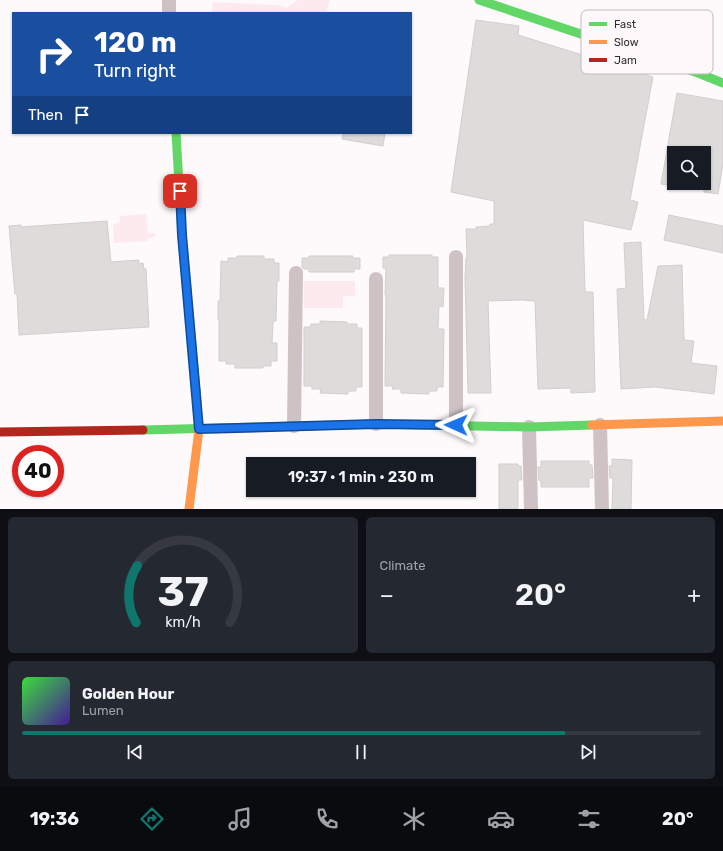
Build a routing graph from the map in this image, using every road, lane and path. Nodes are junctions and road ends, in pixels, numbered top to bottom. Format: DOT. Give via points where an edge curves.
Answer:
graph roads {
  1 [pos="169,0"];
  2 [pos="479,0"];
  3 [pos="509,5"];
  4 [pos="169,12"];
  5 [pos="581,31"];
  6 [pos="700,74"];
  7 [pos="723,83"];
  8 [pos="176,134"];
  9 [pos="456,257"];
  10 [pos="296,273"];
  11 [pos="376,279"];
  12 [pos="723,421"];
  13 [pos="376,424"];
  14 [pos="456,425"];
  15 [pos="600,425"];
  16 [pos="294,426"];
  17 [pos="528,427"];
  18 [pos="199,429"];
  19 [pos="0,432"];
  20 [pos="189,509"];
  21 [pos="531,509"];
  22 [pos="602,509"];
  1 -- 4 [label="street"];
  2 -- 3 [label="street"];
  3 -- 5 [label="street"];
  6 -- 7 [label="street"];
  8 -- 18 [label="street"];
  9 -- 14 [label="street"];
  10 -- 16 [label="street"];
  11 -- 13 [label="street"];
  12 -- 15 [label="street"];
  13 -- 14 [label="street"];
  13 -- 16 [label="street"];
  14 -- 17 [label="street"];
  15 -- 17 [label="street"];
  15 -- 22 [label="street"];
  16 -- 18 [label="street"];
  17 -- 21 [label="street"];
  18 -- 19 [label="street"];
  18 -- 20 [label="street"];
}
